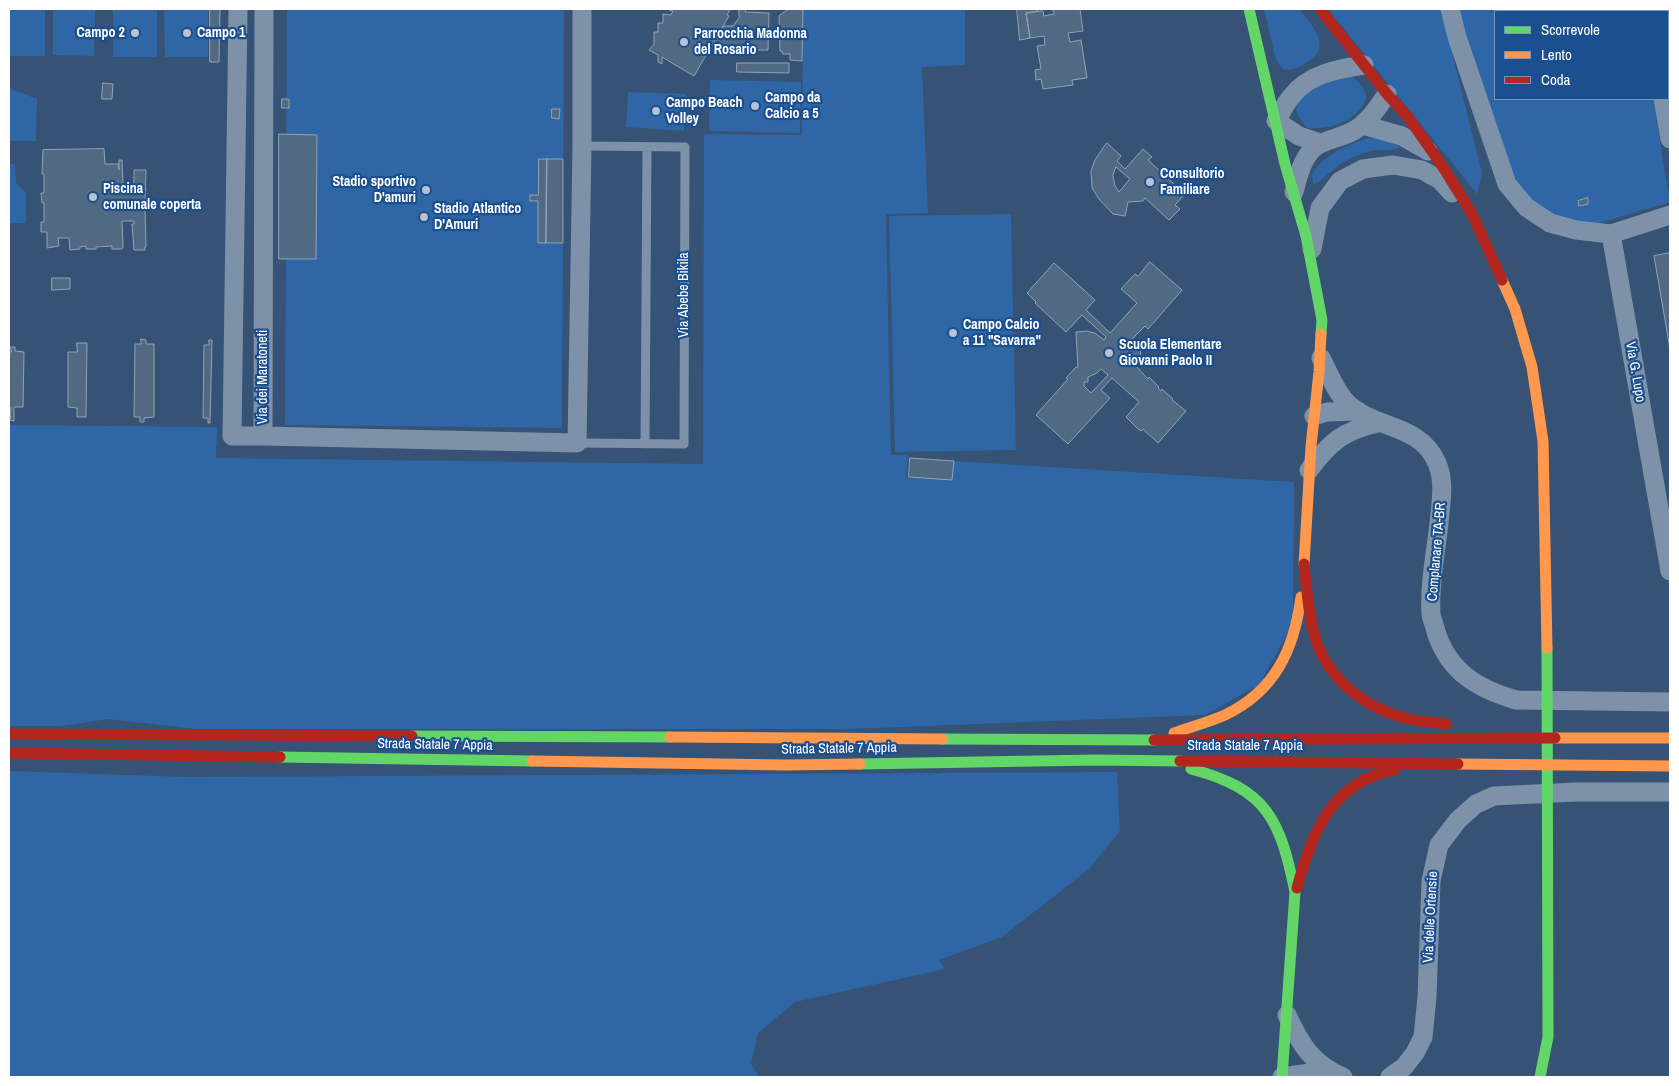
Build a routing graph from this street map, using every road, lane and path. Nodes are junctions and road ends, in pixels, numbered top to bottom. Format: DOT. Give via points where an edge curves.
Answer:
graph roads {
  1 [pos="238,9"];
  2 [pos="264,9"];
  3 [pos="582,9"];
  4 [pos="1249,9"];
  5 [pos="1320,9"];
  6 [pos="1450,9"];
  7 [pos="1364,64"];
  8 [pos="1387,94"];
  9 [pos="1662,100"];
  10 [pos="1276,121"];
  11 [pos="1363,125"];
  12 [pos="236,128"];
  13 [pos="264,129"];
  14 [pos="1670,139"];
  15 [pos="1320,144"];
  16 [pos="582,146"];
  17 [pos="647,147"];
  18 [pos="1433,153"];
  19 [pos="1294,192"];
  20 [pos="1472,214"];
  21 [pos="1670,215"];
  22 [pos="1611,234"];
  23 [pos="1310,258"];
  24 [pos="234,265"];
  25 [pos="263,266"];
  26 [pos="1320,357"];
  27 [pos="1314,416"];
  28 [pos="1355,420"];
  29 [pos="263,436"];
  30 [pos="577,443"];
  31 [pos="646,444"];
  32 [pos="1310,470"];
  33 [pos="1304,564"];
  34 [pos="1670,571"];
  35 [pos="1670,702"];
  36 [pos="9,734"];
  37 [pos="1522,738"];
  38 [pos="1670,738"];
  39 [pos="1155,740"];
  40 [pos="9,754"];
  41 [pos="1095,760"];
  42 [pos="1474,763"];
  43 [pos="1670,766"];
  44 [pos="1670,792"];
  45 [pos="1295,892"];
  46 [pos="1287,1014"];
  47 [pos="1340,1076"];
  48 [pos="1283,1077"];
  49 [pos="1390,1077"];
  50 [pos="1540,1077"];
  1 -- 12 [label="street, Via dei Maratoneti"];
  2 -- 13 [label="street, Via dei Maratoneti"];
  3 -- 16 [label="street"];
  4 -- 10 [label="main road"];
  5 -- 7 [label="main road"];
  6 -- 22 [label="street" via="1507,184 1526,207 1550,223"];
  7 -- 8 [label="main road"];
  7 -- 10 [label="street" via="1328,71 1311,80 1292,96"];
  8 -- 11 [label="street"];
  8 -- 18 [label="main road"];
  9 -- 14 [label="street"];
  10 -- 15 [label="street" via="1299,136"];
  10 -- 19 [label="main road"];
  11 -- 15 [label="street" via="1338,139"];
  11 -- 18 [label="street" via="1402,136"];
  12 -- 13 [label="street"];
  12 -- 24 [label="street, Via dei Maratoneti"];
  13 -- 25 [label="street, Via dei Maratoneti"];
  15 -- 19 [label="street" via="1300,169"];
  16 -- 17 [label="lane, Via Abebe Bikila"];
  16 -- 30 [label="street"];
  17 -- 31 [label="lane"];
  17 -- 31 [label="lane, Via Abebe Bikila" via="685,147 684,444"];
  18 -- 20 [label="main road"];
  19 -- 23 [label="main road"];
  20 -- 23 [label="street" via="1440,180 1422,170 1394,164 1363,168 1340,181 1320,208"];
  20 -- 50 [label="main road" via="1515,309 1532,367 1543,441 1548,1038"];
  21 -- 22 [label="street"];
  22 -- 34 [label="street, Via G. Lupo"];
  23 -- 26 [label="main road" via="1322,320"];
  24 -- 25 [label="street"];
  24 -- 29 [label="street, Via dei Maratoneti" via="232,436"];
  25 -- 29 [label="street, Via dei Maratoneti"];
  26 -- 27 [label="main road"];
  26 -- 28 [label="street"];
  27 -- 28 [label="street" via="1333,427"];
  27 -- 32 [label="main road"];
  28 -- 32 [label="street"];
  28 -- 35 [label="street, Complanare TA-BR" via="1396,427 1427,447 1437,463 1443,486 1431,615 1449,660 1471,681 1492,693 1516,700"];
  29 -- 30 [label="street, Via Abebe Bikila"];
  30 -- 31 [label="lane, Via Abebe Bikila"];
  32 -- 33 [label="main road"];
  33 -- 37 [label="main road" via="1310,613 1319,650 1333,676 1356,695 1376,708 1406,719"];
  33 -- 39 [label="main road" via="1300,618 1292,644 1282,665 1258,694 1231,712"];
  36 -- 39 [label="main road, Strada Statale 7 Appia"];
  37 -- 38 [label="main road, Strada Statale 7 Appia"];
  37 -- 39 [label="main road, Strada Statale 7 Appia"];
  40 -- 41 [label="main road, Strada Statale 7 Appia" via="785,765"];
  41 -- 42 [label="main road, Strada Statale 7 Appia"];
  41 -- 45 [label="main road" via="1131,767 1210,772 1240,786 1261,804 1277,826 1289,859"];
  42 -- 43 [label="main road, Strada Statale 7 Appia"];
  42 -- 45 [label="main road" via="1381,771 1352,785 1328,811 1310,845"];
  44 -- 49 [label="street, Via delle Ortensie" via="1494,796 1476,804 1458,820 1439,845 1431,881 1424,1037 1416,1053"];
  45 -- 46 [label="main road"];
  46 -- 47 [label="street" via="1298,1039 1313,1059"];
  46 -- 48 [label="main road"];
  47 -- 48 [label="street" via="1310,1073"];
}
